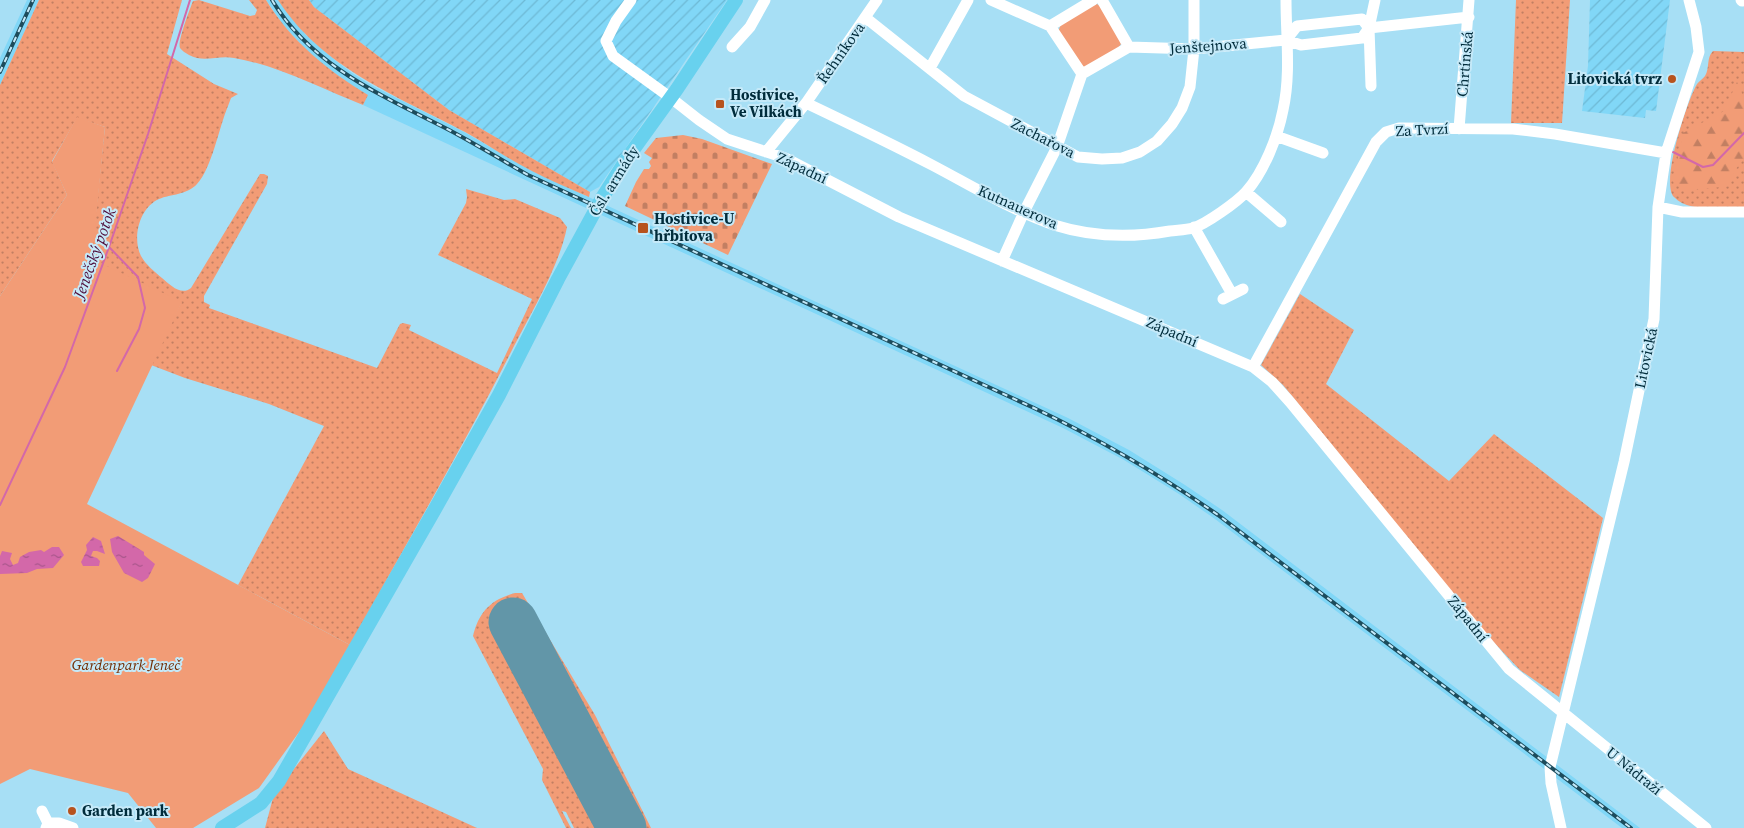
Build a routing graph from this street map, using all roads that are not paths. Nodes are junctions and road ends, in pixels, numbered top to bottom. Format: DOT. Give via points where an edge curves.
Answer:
graph roads {
  1 [pos="630,0"];
  2 [pos="736,0"];
  3 [pos="765,0"];
  4 [pos="877,0"];
  5 [pos="968,0"];
  6 [pos="991,0"];
  7 [pos="1093,0"];
  8 [pos="1102,0"];
  9 [pos="1194,0"];
  10 [pos="1286,0"];
  11 [pos="1375,0"];
  12 [pos="1470,0"];
  13 [pos="1689,0"];
  14 [pos="1469,17"];
  15 [pos="866,18"];
  16 [pos="1050,26"];
  17 [pos="1369,28"];
  18 [pos="1286,40"];
  19 [pos="732,47"];
  20 [pos="1129,47"];
  21 [pos="1194,49"];
  22 [pos="930,68"];
  23 [pos="1082,74"];
  24 [pos="1371,86"];
  25 [pos="671,98"];
  26 [pos="806,103"];
  27 [pos="1459,129"];
  28 [pos="1276,136"];
  29 [pos="1057,147"];
  30 [pos="766,152"];
  31 [pos="1323,153"];
  32 [pos="1666,153"];
  33 [pos="1246,192"];
  34 [pos="1658,207"];
  35 [pos="1024,212"];
  36 [pos="1744,212"];
  37 [pos="1281,222"];
  38 [pos="1194,227"];
  39 [pos="1002,261"];
  40 [pos="1243,289"];
  41 [pos="1253,367"];
  42 [pos="1564,714"];
  43 [pos="42,811"];
  44 [pos="47,826"];
  45 [pos="73,828"];
  46 [pos="222,828"];
  47 [pos="1562,828"];
  48 [pos="1706,828"];
  1 -- 25 [label="street, Západní" via="606,41 612,56"];
  2 -- 25 [label="main road, Čsl. armády"];
  3 -- 19 [label="street" via="750,27"];
  4 -- 15 [label="street, Řehníkova"];
  5 -- 22 [label="street"];
  6 -- 16 [label="street"];
  7 -- 16 [label="street"];
  8 -- 20 [label="street"];
  9 -- 21 [label="street, Zachařova"];
  10 -- 18 [label="street, Kutnauerova"];
  11 -- 17 [label="street"];
  12 -- 14 [label="street, Chrtínská"];
  13 -- 32 [label="street, Litovická" via="1699,52"];
  14 -- 17 [label="street, Jenštejnova"];
  14 -- 27 [label="street, Chrtínská"];
  15 -- 22 [label="street, Zachařova"];
  15 -- 26 [label="street, Řehníkova"];
  16 -- 23 [label="street"];
  17 -- 18 [label="street, Jenštejnova" via="1362,38 1301,45"];
  17 -- 18 [label="street, Jenštejnova" via="1362,19 1297,26"];
  17 -- 24 [label="street"];
  18 -- 21 [label="street, Jenštejnova"];
  18 -- 28 [label="street, Kutnauerova" via="1284,109"];
  20 -- 21 [label="street, Jenštejnova"];
  20 -- 23 [label="street"];
  21 -- 29 [label="street, Zachařova" via="1190,87 1182,108 1157,141 1122,158 1078,157"];
  22 -- 29 [label="street, Zachařova" via="964,96"];
  23 -- 29 [label="street"];
  25 -- 30 [label="street, Západní" via="727,139"];
  25 -- 46 [label="main road, Čsl. armády" via="602,198 435,509 278,781 261,803"];
  26 -- 30 [label="street, Řehníkova"];
  26 -- 35 [label="street, Kutnauerova"];
  27 -- 32 [label="street, Za Tvrzí" via="1513,129"];
  27 -- 41 [label="street, Za Tvrzí" via="1399,128 1386,132 1376,142"];
  28 -- 31 [label="street"];
  28 -- 33 [label="street, Kutnauerova"];
  29 -- 35 [label="street"];
  30 -- 39 [label="street, Západní" via="785,158 899,217"];
  32 -- 34 [label="street, Litovická"];
  33 -- 37 [label="street"];
  33 -- 38 [label="street, Kutnauerova" via="1218,214"];
  34 -- 36 [label="street" via="1682,212"];
  34 -- 42 [label="street, Litovická" via="1654,319 1624,462"];
  35 -- 38 [label="street, Kutnauerova" via="1055,225 1099,235 1143,236"];
  35 -- 39 [label="street"];
  38 -- 40 [label="street" via="1227,297"];
  39 -- 41 [label="street, Západní"];
  41 -- 42 [label="street, Západní" via="1290,402 1509,669"];
  42 -- 47 [label="street, Litovická" via="1550,767"];
  42 -- 48 [label="street, U Nádraží"];
  43 -- 44 [label="street"];
  44 -- 45 [label="street" via="59,823"];
}
